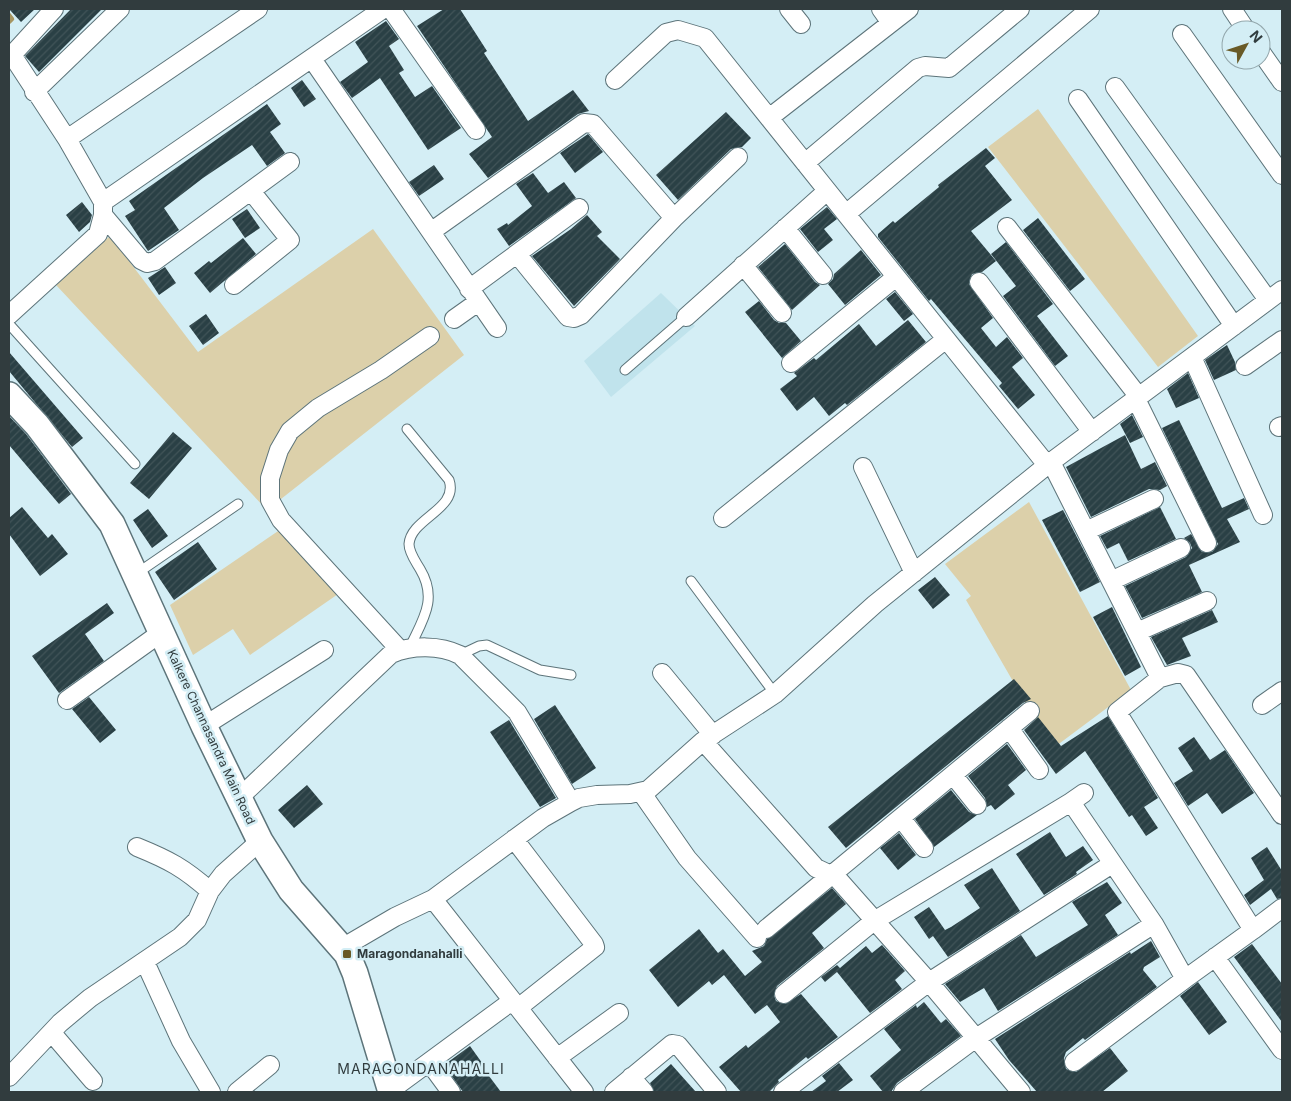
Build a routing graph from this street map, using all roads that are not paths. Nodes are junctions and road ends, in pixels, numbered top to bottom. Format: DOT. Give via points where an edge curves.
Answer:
graph roads {
  1 [pos="54,9"];
  2 [pos="120,9"];
  3 [pos="258,9"];
  4 [pos="383,9"];
  5 [pos="391,9"];
  6 [pos="789,9"];
  7 [pos="909,9"];
  8 [pos="1020,9"];
  9 [pos="1090,9"];
  10 [pos="1232,9"];
  11 [pos="886,16"];
  12 [pos="1239,20"];
  13 [pos="801,24"];
  14 [pos="1182,34"];
  15 [pos="10,54"];
  16 [pos="312,59"];
  17 [pos="1271,66"];
  18 [pos="615,80"];
  19 [pos="1282,82"];
  20 [pos="1115,86"];
  21 [pos="34,92"];
  22 [pos="1078,99"];
  23 [pos="769,118"];
  24 [pos="476,130"];
  25 [pos="67,140"];
  26 [pos="738,157"];
  27 [pos="290,162"];
  28 [pos="805,164"];
  29 [pos="1282,175"];
  30 [pos="251,191"];
  31 [pos="827,191"];
  32 [pos="579,208"];
  33 [pos="103,209"];
  34 [pos="846,214"];
  35 [pos="674,218"];
  36 [pos="1007,227"];
  37 [pos="785,228"];
  38 [pos="432,231"];
  39 [pos="517,254"];
  40 [pos="743,265"];
  41 [pos="823,275"];
  42 [pos="896,277"];
  43 [pos="979,282"];
  44 [pos="234,286"];
  45 [pos="473,295"];
  46 [pos="1275,295"];
  47 [pos="782,313"];
  48 [pos="9,315"];
  49 [pos="686,317"];
  50 [pos="454,319"];
  51 [pos="9,324"];
  52 [pos="1234,326"];
  53 [pos="497,328"];
  54 [pos="430,336"];
  55 [pos="946,339"];
  56 [pos="1282,340"];
  57 [pos="1192,357"];
  58 [pos="791,363"];
  59 [pos="1245,366"];
  60 [pos="625,370"];
  61 [pos="9,395"];
  62 [pos="1138,398"];
  63 [pos="406,429"];
  64 [pos="1092,432"];
  65 [pos="135,464"];
  66 [pos="1049,464"];
  67 [pos="863,466"];
  68 [pos="1154,499"];
  69 [pos="238,504"];
  70 [pos="1263,516"];
  71 [pos="724,518"];
  72 [pos="1086,531"];
  73 [pos="1207,543"];
  74 [pos="1181,548"];
  75 [pos="914,573"];
  76 [pos="136,574"];
  77 [pos="691,581"];
  78 [pos="1111,581"];
  79 [pos="1207,601"];
  80 [pos="162,632"];
  81 [pos="1137,632"];
  82 [pos="405,649"];
  83 [pos="324,650"];
  84 [pos="460,655"];
  85 [pos="662,673"];
  86 [pos="570,675"];
  87 [pos="1160,678"];
  88 [pos="1282,691"];
  89 [pos="775,694"];
  90 [pos="67,700"];
  91 [pos="1262,705"];
  92 [pos="1030,710"];
  93 [pos="204,726"];
  94 [pos="1009,728"];
  95 [pos="708,738"];
  96 [pos="1039,770"];
  97 [pos="952,775"];
  98 [pos="641,792"];
  99 [pos="240,797"];
  100 [pos="571,802"];
  101 [pos="977,805"];
  102 [pos="1282,815"];
  103 [pos="900,818"];
  104 [pos="514,839"];
  105 [pos="260,841"];
  106 [pos="137,847"];
  107 [pos="924,848"];
  108 [pos="1112,864"];
  109 [pos="832,875"];
  110 [pos="210,891"];
  111 [pos="433,899"];
  112 [pos="1282,908"];
  113 [pos="874,921"];
  114 [pos="1154,924"];
  115 [pos="1253,930"];
  116 [pos="342,948"];
  117 [pos="1215,957"];
  118 [pos="144,962"];
  119 [pos="1185,979"];
  120 [pos="929,982"];
  121 [pos="784,994"];
  122 [pos="515,1004"];
  123 [pos="618,1013"];
  124 [pos="52,1033"];
  125 [pos="976,1038"];
  126 [pos="1282,1050"];
  127 [pos="557,1058"];
  128 [pos="428,1062"];
  129 [pos="1074,1062"];
  130 [pos="270,1065"];
  131 [pos="9,1076"];
  132 [pos="631,1077"];
  133 [pos="94,1081"];
  134 [pos="391,1091"];
  135 [pos="211,1092"];
  136 [pos="237,1092"];
  137 [pos="451,1092"];
  138 [pos="584,1092"];
  139 [pos="614,1092"];
  140 [pos="644,1092"];
  141 [pos="717,1092"];
  142 [pos="783,1092"];
  143 [pos="903,1092"];
  144 [pos="1021,1092"];
  1 -- 15 [label="street"];
  2 -- 21 [label="street"];
  3 -- 25 [label="street"];
  4 -- 16 [label="street"];
  5 -- 24 [label="street"];
  6 -- 13 [label="street"];
  7 -- 11 [label="street"];
  8 -- 28 [label="street" via="949,68 918,68"];
  9 -- 34 [label="street"];
  10 -- 12 [label="street"];
  11 -- 23 [label="street"];
  14 -- 29 [label="street"];
  15 -- 21 [label="street"];
  16 -- 33 [label="street"];
  16 -- 38 [label="street"];
  17 -- 19 [label="street"];
  18 -- 23 [label="street" via="666,33 678,30 704,38"];
  20 -- 46 [label="street"];
  21 -- 25 [label="street"];
  22 -- 52 [label="street"];
  23 -- 28 [label="street"];
  25 -- 33 [label="street"];
  26 -- 35 [label="street"];
  27 -- 30 [label="street"];
  28 -- 31 [label="street"];
  30 -- 33 [label="street" via="155,261 147,262 141,260"];
  30 -- 44 [label="street" via="290,240"];
  31 -- 34 [label="street"];
  31 -- 37 [label="street"];
  32 -- 39 [label="street"];
  33 -- 48 [label="street" via="98,234"];
  34 -- 42 [label="street"];
  35 -- 38 [label="street" via="589,122"];
  35 -- 39 [label="street" via="574,318 568,317"];
  36 -- 62 [label="street"];
  37 -- 40 [label="street"];
  37 -- 41 [label="street"];
  38 -- 45 [label="street"];
  39 -- 45 [label="street"];
  40 -- 47 [label="street"];
  40 -- 49 [label="street"];
  42 -- 55 [label="street"];
  42 -- 58 [label="street"];
  43 -- 64 [label="street"];
  45 -- 50 [label="street"];
  45 -- 53 [label="street"];
  46 -- 52 [label="street"];
  49 -- 60 [label="lane"];
  51 -- 65 [label="lane"];
  52 -- 57 [label="street"];
  54 -- 82 [label="street" via="318,408 290,431 279,450 270,478 270,500 282,520"];
  55 -- 66 [label="street"];
  55 -- 71 [label="street"];
  56 -- 59 [label="street"];
  57 -- 62 [label="street"];
  57 -- 70 [label="street"];
  61 -- 76 [label="main road, Kalkere Channasandra Main Road" via="37,425 112,524"];
  62 -- 64 [label="street"];
  62 -- 73 [label="street"];
  63 -- 82 [label="lane" via="449,480 452,489 449,498 412,536 409,544 429,587 430,598 424,617"];
  64 -- 66 [label="street"];
  66 -- 72 [label="street"];
  66 -- 75 [label="street"];
  67 -- 75 [label="street"];
  68 -- 72 [label="street"];
  69 -- 76 [label="lane"];
  72 -- 78 [label="street"];
  74 -- 78 [label="street"];
  75 -- 89 [label="street" via="874,604"];
  76 -- 80 [label="main road, Kalkere Channasandra Main Road"];
  77 -- 89 [label="lane"];
  78 -- 81 [label="street"];
  79 -- 81 [label="street"];
  80 -- 90 [label="street"];
  80 -- 93 [label="main road, Kalkere Channasandra Main Road"];
  81 -- 87 [label="street"];
  82 -- 84 [label="street" via="449,649"];
  82 -- 99 [label="street" via="392,654"];
  83 -- 93 [label="street"];
  84 -- 86 [label="lane" via="487,645 540,670"];
  84 -- 100 [label="street" via="516,712"];
  85 -- 95 [label="street"];
  87 -- 102 [label="street" via="1178,673 1186,675"];
  87 -- 115 [label="street" via="1116,712"];
  88 -- 91 [label="street"];
  89 -- 95 [label="street"];
  92 -- 94 [label="street"];
  93 -- 99 [label="main road, Kalkere Channasandra Main Road"];
  94 -- 96 [label="street"];
  94 -- 97 [label="street"];
  95 -- 98 [label="street" via="648,790"];
  95 -- 109 [label="street" via="816,868"];
  97 -- 101 [label="street"];
  97 -- 103 [label="street"];
  98 -- 100 [label="street" via="597,795"];
  98 -- 109 [label="street" via="687,858 761,934"];
  99 -- 105 [label="main road, Kalkere Channasandra Main Road"];
  100 -- 104 [label="street"];
  103 -- 107 [label="street"];
  103 -- 109 [label="street"];
  104 -- 111 [label="street"];
  104 -- 122 [label="street" via="594,947"];
  105 -- 110 [label="street" via="223,874"];
  105 -- 116 [label="main road, Kalkere Channasandra Main Road" via="291,890"];
  106 -- 110 [label="street" via="171,860"];
  108 -- 113 [label="street" via="1077,798"];
  108 -- 114 [label="street"];
  108 -- 120 [label="street"];
  109 -- 113 [label="street"];
  110 -- 118 [label="street" via="197,920 180,938"];
  111 -- 116 [label="street"];
  111 -- 122 [label="street"];
  112 -- 115 [label="street"];
  113 -- 120 [label="street"];
  113 -- 121 [label="street"];
  114 -- 119 [label="street"];
  114 -- 125 [label="street"];
  115 -- 117 [label="street"];
  116 -- 134 [label="main road, Kalkere Channasandra Main Road" via="355,973"];
  117 -- 119 [label="street"];
  117 -- 126 [label="street"];
  118 -- 124 [label="street" via="90,998"];
  118 -- 135 [label="street" via="181,1041"];
  119 -- 129 [label="street"];
  120 -- 125 [label="street"];
  120 -- 142 [label="street"];
  122 -- 127 [label="street"];
  122 -- 128 [label="street"];
  123 -- 127 [label="street"];
  124 -- 131 [label="street"];
  124 -- 133 [label="street"];
  125 -- 143 [label="street"];
  125 -- 144 [label="street"];
  127 -- 138 [label="street"];
  128 -- 134 [label="street"];
  128 -- 137 [label="street"];
  130 -- 136 [label="street"];
  132 -- 139 [label="street"];
  132 -- 140 [label="street"];
  132 -- 141 [label="street" via="672,1044 678,1045"];
}
